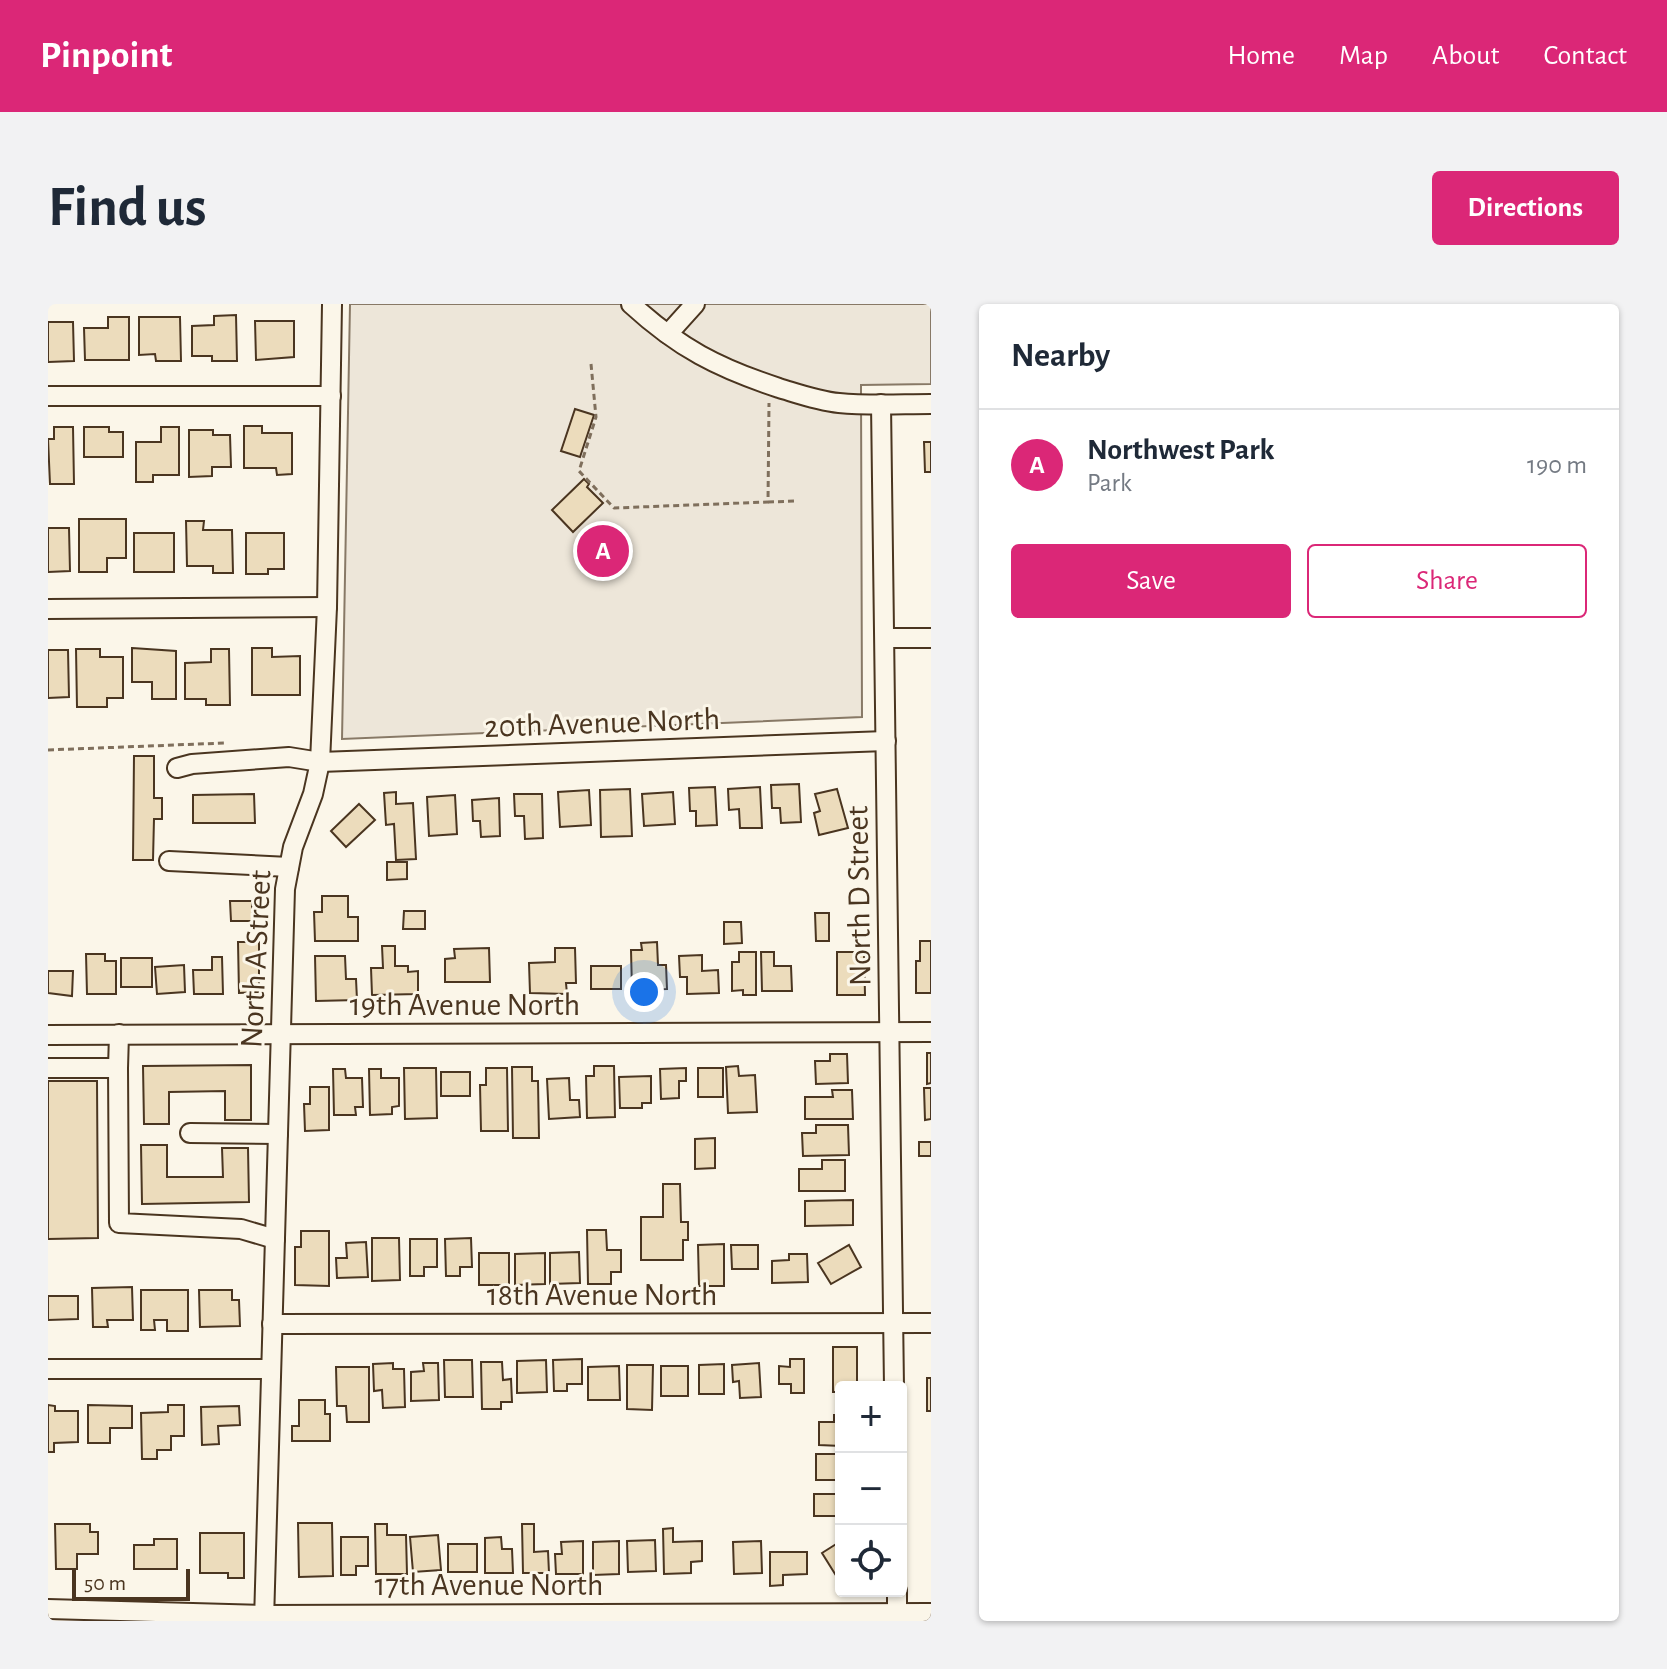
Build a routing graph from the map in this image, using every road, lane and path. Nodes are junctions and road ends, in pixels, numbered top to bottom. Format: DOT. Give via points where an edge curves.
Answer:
graph roads {
  1 [pos="332,304"];
  2 [pos="631,304"];
  3 [pos="695,304"];
  4 [pos="668,334"];
  5 [pos="591,364"];
  6 [pos="48,396"];
  7 [pos="331,396"];
  8 [pos="769,403"];
  9 [pos="881,404"];
  10 [pos="931,404"];
  11 [pos="796,501"];
  12 [pos="768,502"];
  13 [pos="327,607"];
  14 [pos="48,609"];
  15 [pos="885,638"];
  16 [pos="931,638"];
  17 [pos="886,741"];
  18 [pos="233,743"];
  19 [pos="48,750"];
  20 [pos="320,762"];
  21 [pos="177,768"];
  22 [pos="169,861"];
  23 [pos="289,867"];
  24 [pos="931,1032"];
  25 [pos="890,1033"];
  26 [pos="119,1034"];
  27 [pos="281,1034"];
  28 [pos="48,1035"];
  29 [pos="48,1068"];
  30 [pos="118,1068"];
  31 [pos="190,1133"];
  32 [pos="278,1134"];
  33 [pos="275,1239"];
  34 [pos="893,1323"];
  35 [pos="931,1323"];
  36 [pos="272,1324"];
  37 [pos="48,1369"];
  38 [pos="271,1369"];
  39 [pos="894,1381"];
  40 [pos="48,1609"];
  41 [pos="931,1613"];
  42 [pos="897,1617"];
  43 [pos="264,1618"];
  1 -- 7 [label="street, North A Street"];
  2 -- 4 [label="street"];
  3 -- 4 [label="street"];
  4 -- 9 [label="street" via="700,357 760,382 838,403"];
  5 -- 12 [label="path" via="596,417 579,471 614,508"];
  6 -- 7 [label="street"];
  7 -- 13 [label="street, North A Street"];
  8 -- 12 [label="path"];
  9 -- 10 [label="street"];
  9 -- 15 [label="street, North D Street"];
  11 -- 12 [label="path"];
  13 -- 14 [label="street"];
  13 -- 20 [label="street, North A Street"];
  15 -- 16 [label="street"];
  15 -- 17 [label="street, North D Street"];
  17 -- 20 [label="street, 20th Avenue North"];
  17 -- 25 [label="street, North D Street"];
  18 -- 19 [label="path"];
  20 -- 21 [label="street, 20th Avenue North" via="289,757"];
  20 -- 23 [label="street, North A Street"];
  22 -- 23 [label="street"];
  23 -- 27 [label="street, North A Street"];
  24 -- 25 [label="street, 19th Avenue North"];
  25 -- 27 [label="street, 19th Avenue North"];
  25 -- 34 [label="street, North D Street"];
  26 -- 27 [label="street, 19th Avenue North"];
  26 -- 28 [label="street, 19th Avenue North"];
  26 -- 30 [label="street"];
  27 -- 32 [label="street, North A Street"];
  29 -- 30 [label="street"];
  30 -- 33 [label="street" via="119,1223 241,1229"];
  31 -- 32 [label="street"];
  32 -- 33 [label="street, North A Street"];
  33 -- 36 [label="street, North A Street"];
  34 -- 35 [label="street, 18th Avenue North"];
  34 -- 36 [label="street, 18th Avenue North"];
  34 -- 39 [label="street, North D Street"];
  36 -- 38 [label="street, North A Street"];
  37 -- 38 [label="street"];
  38 -- 43 [label="street, North A Street"];
  40 -- 43 [label="street, 17th Avenue North"];
  41 -- 42 [label="street, 17th Avenue North"];
  42 -- 43 [label="street, 17th Avenue North"];
}
